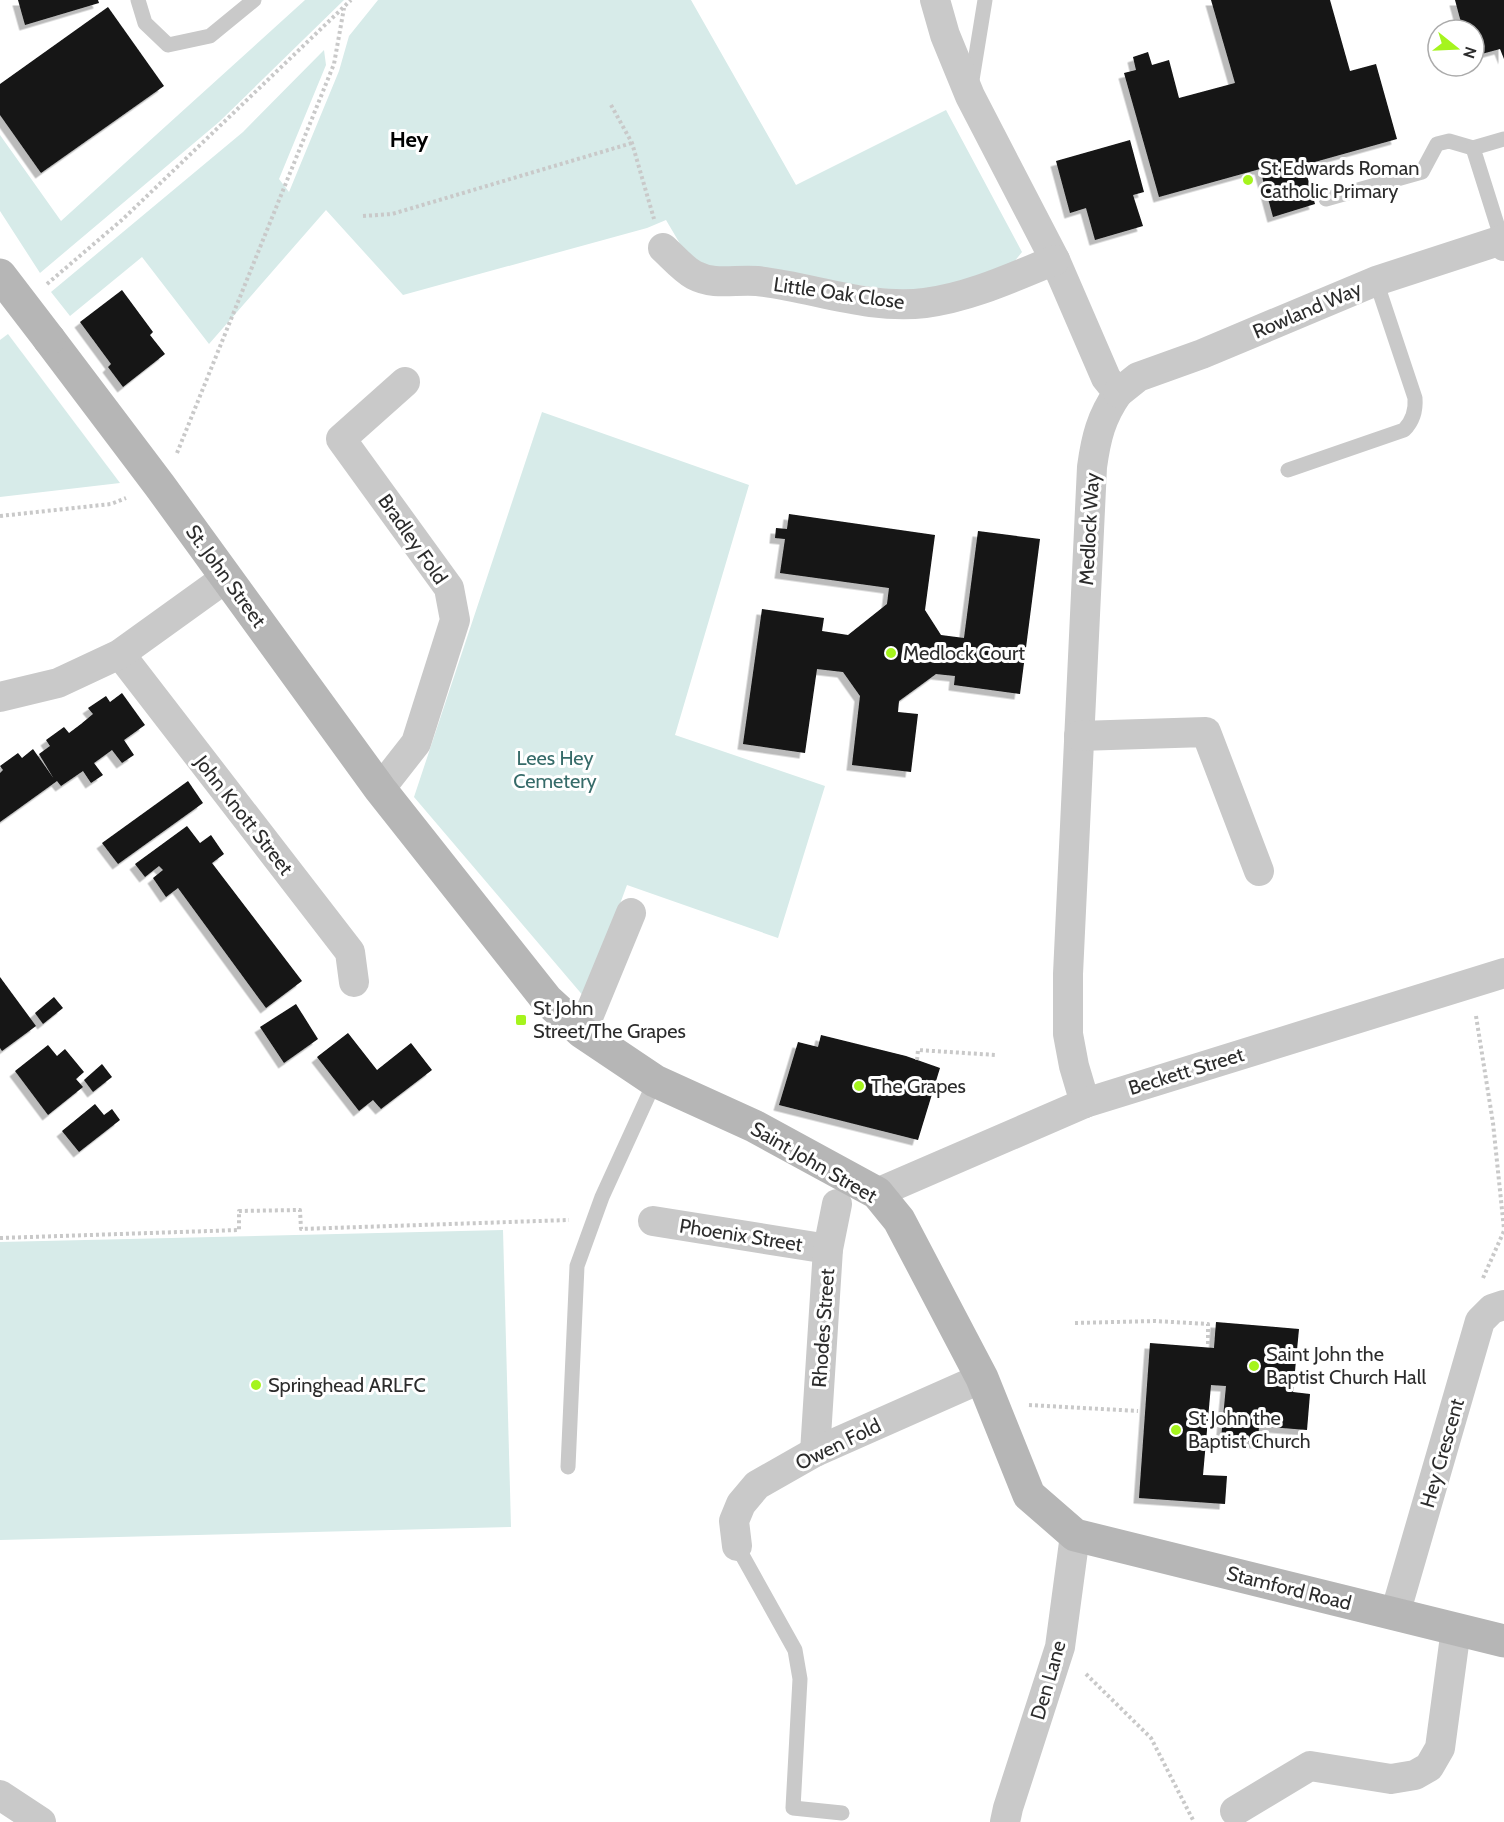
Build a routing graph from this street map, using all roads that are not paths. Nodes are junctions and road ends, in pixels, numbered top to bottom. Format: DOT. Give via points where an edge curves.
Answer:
graph roads {
  1 [pos="138,0"];
  2 [pos="254,0"];
  3 [pos="935,0"];
  4 [pos="985,0"];
  5 [pos="969,96"];
  6 [pos="1504,139"];
  7 [pos="1473,148"];
  8 [pos="1326,199"];
  9 [pos="1503,243"];
  10 [pos="663,248"];
  11 [pos="1055,260"];
  12 [pos="0,274"];
  13 [pos="1376,281"];
  14 [pos="405,382"];
  15 [pos="1118,393"];
  16 [pos="1288,470"];
  17 [pos="227,577"];
  18 [pos="120,654"];
  19 [pos="0,698"];
  20 [pos="1079,736"];
  21 [pos="380,789"];
  22 [pos="1259,871"];
  23 [pos="451,879"];
  24 [pos="631,913"];
  25 [pos="1504,973"];
  26 [pos="354,982"];
  27 [pos="582,1032"];
  28 [pos="655,1081"];
  29 [pos="1085,1103"];
  30 [pos="877,1193"];
  31 [pos="837,1204"];
  32 [pos="653,1221"];
  33 [pos="828,1249"];
  34 [pos="1495,1310"];
  35 [pos="982,1378"];
  36 [pos="815,1452"];
  37 [pos="568,1467"];
  38 [pos="1075,1535"];
  39 [pos="737,1546"];
  40 [pos="1395,1614"];
  41 [pos="1456,1629"];
  42 [pos="1504,1641"];
  43 [pos="0,1795"];
  44 [pos="1235,1811"];
  45 [pos="842,1813"];
  46 [pos="40,1822"];
  47 [pos="1005,1822"];
  1 -- 2 [label="lane" via="145,23 168,45 210,36"];
  3 -- 5 [label="street"];
  4 -- 5 [label="lane"];
  5 -- 11 [label="street"];
  6 -- 7 [label="lane"];
  7 -- 8 [label="lane" via="1449,141 1437,144 1422,172"];
  7 -- 9 [label="lane"];
  9 -- 13 [label="street, Rowland Way"];
  10 -- 11 [label="street, Little Oak Close" via="694,274 716,282 755,281 885,303 952,299"];
  11 -- 15 [label="street" via="1106,378"];
  12 -- 17 [label="street, St. John Street, bridge"];
  13 -- 15 [label="street, Rowland Way" via="1138,377"];
  13 -- 16 [label="lane" via="1416,405 1413,419 1404,430"];
  14 -- 21 [label="street, Bradley Fold" via="341,439 448,588 455,620 416,743"];
  15 -- 20 [label="street, Medlock Way" via="1098,432 1092,467"];
  17 -- 18 [label="street"];
  17 -- 21 [label="street, St. John Street"];
  18 -- 19 [label="street" via="58,683"];
  18 -- 26 [label="street, John Knott Street" via="350,952"];
  20 -- 22 [label="street" via="1206,732"];
  20 -- 29 [label="street, Medlock Way" via="1068,1034"];
  21 -- 23 [label="street, St. John Street"];
  23 -- 27 [label="street, Saint John Street" via="547,1000"];
  24 -- 27 [label="street"];
  25 -- 29 [label="street, Beckett Street"];
  27 -- 28 [label="street, Saint John Street"];
  28 -- 30 [label="street, Saint John Street" via="754,1126"];
  28 -- 37 [label="lane" via="577,1266"];
  29 -- 30 [label="street, Beckett Street"];
  30 -- 35 [label="street, Saint John Street" via="898,1220"];
  31 -- 33 [label="street, Rhodes Street"];
  32 -- 33 [label="street, Phoenix Street"];
  33 -- 36 [label="street, Rhodes Street"];
  34 -- 40 [label="street, Hey Crescent" via="1480,1321"];
  35 -- 36 [label="street, Owen Fold"];
  35 -- 38 [label="street, Saint John Street" via="1029,1495"];
  36 -- 39 [label="street, Owen Fold" via="757,1485 741,1504 734,1521"];
  38 -- 40 [label="street, Stamford Road"];
  38 -- 47 [label="street, Den Lane" via="1060,1647"];
  39 -- 45 [label="lane" via="795,1650 800,1679 793,1808"];
  40 -- 41 [label="street, Stamford Road"];
  41 -- 42 [label="street, Stamford Road"];
  41 -- 44 [label="street" via="1440,1748 1429,1767 1415,1775 1391,1779 1310,1766"];
  43 -- 46 [label="street"];
}
